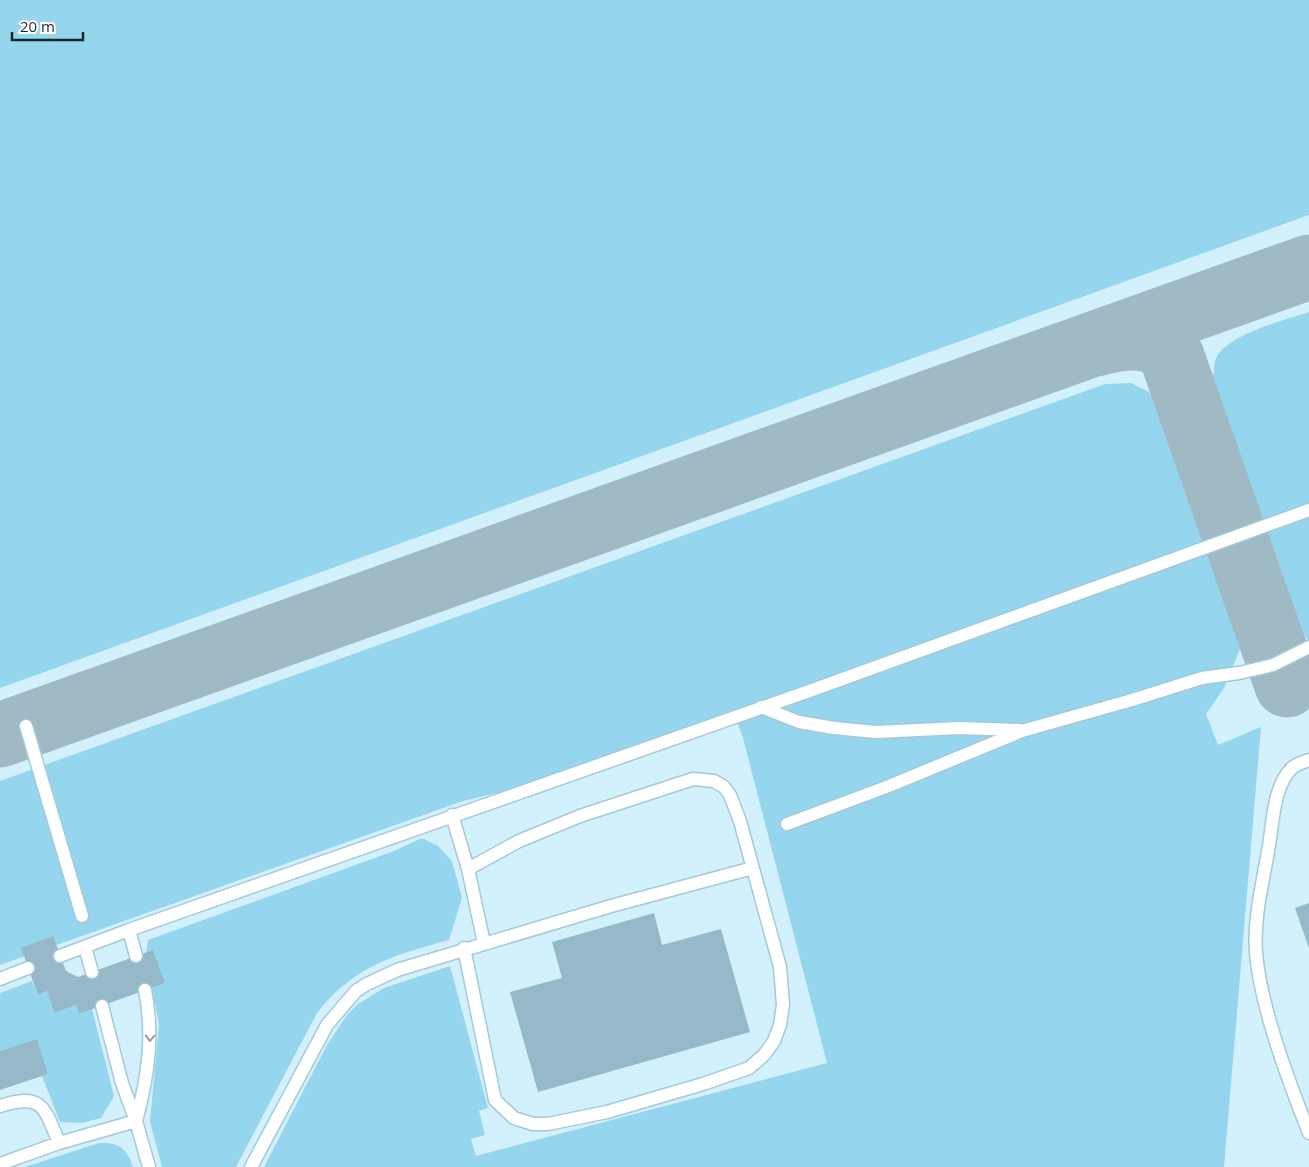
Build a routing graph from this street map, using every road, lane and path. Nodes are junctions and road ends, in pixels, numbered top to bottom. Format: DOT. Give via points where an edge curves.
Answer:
graph roads {
  1 [pos="1309,510"];
  2 [pos="1309,647"];
  3 [pos="760,707"];
  4 [pos="26,726"];
  5 [pos="1022,730"];
  6 [pos="1309,760"];
  7 [pos="452,814"];
  8 [pos="787,824"];
  9 [pos="753,868"];
  10 [pos="468,869"];
  11 [pos="82,916"];
  12 [pos="129,930"];
  13 [pos="484,943"];
  14 [pos="85,947"];
  15 [pos="464,948"];
  16 [pos="60,956"];
  17 [pos="136,956"];
  18 [pos="28,968"];
  19 [pos="92,972"];
  20 [pos="0,979"];
  21 [pos="145,990"];
  22 [pos="102,1006"];
  23 [pos="0,1106"];
  24 [pos="136,1122"];
  25 [pos="1309,1133"];
  26 [pos="59,1143"];
  27 [pos="0,1164"];
  28 [pos="149,1167"];
  29 [pos="251,1167"];
  1 -- 3 [label="lane"];
  2 -- 5 [label="lane" via="1273,665 1202,678"];
  3 -- 5 [label="lane" via="799,722 859,730"];
  3 -- 7 [label="lane" via="565,778"];
  4 -- 11 [label="lane"];
  5 -- 8 [label="lane" via="889,786"];
  6 -- 25 [label="lane" via="1293,766 1283,778 1258,916 1256,950 1271,1021"];
  7 -- 10 [label="lane"];
  7 -- 12 [label="lane"];
  9 -- 10 [label="lane" via="730,795 724,787 706,779 693,780 580,816 519,841"];
  9 -- 13 [label="lane"];
  9 -- 15 [label="lane" via="783,986 783,1005 774,1041 749,1068 607,1112 533,1124 514,1118 495,1100"];
  10 -- 13 [label="lane"];
  12 -- 14 [label="lane"];
  12 -- 17 [label="lane"];
  13 -- 15 [label="lane"];
  14 -- 16 [label="lane"];
  14 -- 19 [label="lane"];
  15 -- 29 [label="lane" via="365,984 340,1006"];
  18 -- 20 [label="lane"];
  21 -- 24 [label="lane, one-way" via="151,1024 150,1052 146,1088"];
  22 -- 24 [label="lane"];
  23 -- 26 [label="lane" via="27,1099 36,1102 50,1120"];
  24 -- 26 [label="lane"];
  24 -- 28 [label="lane"];
  26 -- 27 [label="lane"];
}
